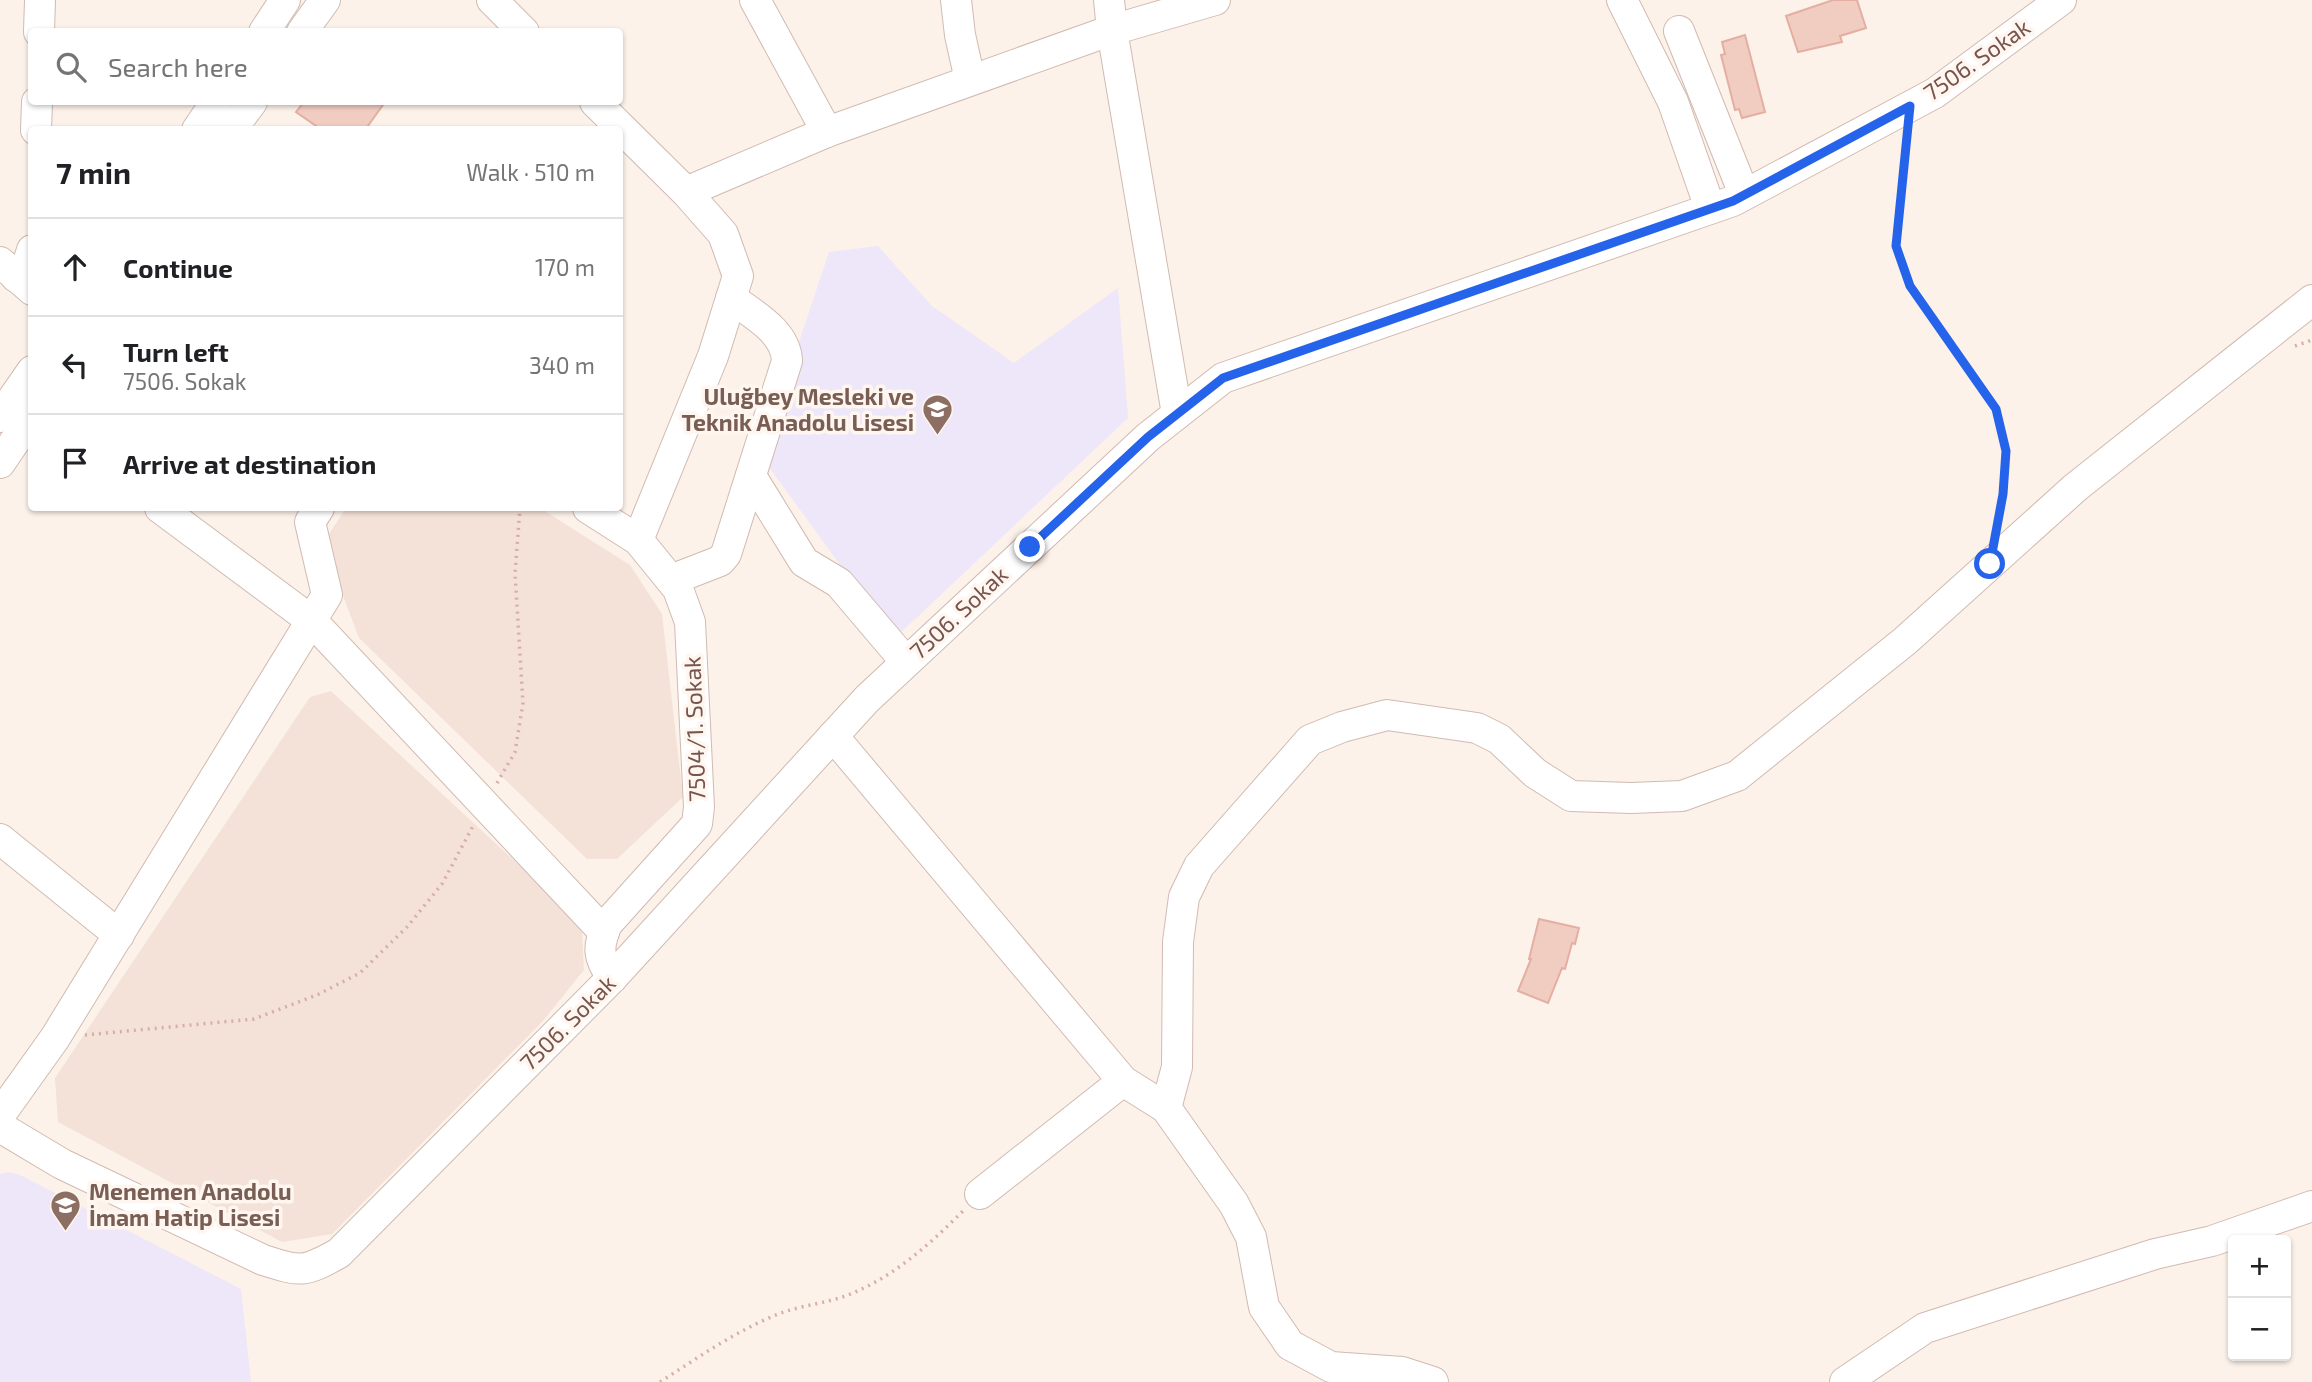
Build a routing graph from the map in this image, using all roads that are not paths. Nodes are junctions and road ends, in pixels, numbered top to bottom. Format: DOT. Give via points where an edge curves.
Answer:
graph roads {
  1 [pos="40,0"];
  2 [pos="285,0"];
  3 [pos="325,0"];
  4 [pos="492,0"];
  5 [pos="754,0"];
  6 [pos="956,0"];
  7 [pos="1109,0"];
  8 [pos="1215,0"];
  9 [pos="1622,0"];
  10 [pos="2061,0"];
  11 [pos="39,28"];
  12 [pos="267,28"];
  13 [pos="305,28"];
  14 [pos="520,28"];
  15 [pos="1112,30"];
  16 [pos="1679,31"];
  17 [pos="970,80"];
  18 [pos="37,105"];
  19 [pos="214,105"];
  20 [pos="249,105"];
  21 [pos="36,126"];
  22 [pos="200,126"];
  23 [pos="234,126"];
  24 [pos="827,132"];
  25 [pos="623,136"];
  26 [pos="686,192"];
  27 [pos="1744,194"];
  28 [pos="1710,208"];
  29 [pos="28,263"];
  30 [pos="16,276"];
  31 [pos="731,298"];
  32 [pos="2312,300"];
  33 [pos="28,377"];
  34 [pos="1177,414"];
  35 [pos="0,417"];
  36 [pos="28,422"];
  37 [pos="0,463"];
  38 [pos="751,476"];
  39 [pos="164,511"];
  40 [pos="317,511"];
  41 [pos="593,511"];
  42 [pos="638,540"];
  43 [pos="671,580"];
  44 [pos="312,621"];
  45 [pos="906,663"];
  46 [pos="833,736"];
  47 [pos="0,839"];
  48 [pos="604,932"];
  49 [pos="119,935"];
  50 [pos="612,978"];
  51 [pos="1123,1081"];
  52 [pos="1166,1108"];
  53 [pos="0,1115"];
  54 [pos="0,1127"];
  55 [pos="980,1194"];
  56 [pos="2312,1206"];
  57 [pos="1433,1382"];
  58 [pos="1845,1382"];
  1 -- 11 [label="street"];
  2 -- 12 [label="street"];
  3 -- 13 [label="street"];
  4 -- 14 [label="street"];
  5 -- 24 [label="street"];
  6 -- 17 [label="street"];
  7 -- 15 [label="street"];
  8 -- 15 [label="street"];
  9 -- 28 [label="street" via="1672,102"];
  10 -- 27 [label="street, 7506. Sokak" via="1936,93"];
  15 -- 17 [label="street"];
  15 -- 34 [label="street"];
  16 -- 27 [label="street"];
  17 -- 24 [label="street"];
  18 -- 21 [label="street"];
  19 -- 22 [label="street"];
  20 -- 23 [label="street"];
  24 -- 26 [label="street"];
  25 -- 26 [label="street"];
  26 -- 31 [label="street" via="723,234 738,276"];
  27 -- 28 [label="street, 7506. Sokak"];
  28 -- 34 [label="street, 7506. Sokak" via="1223,378"];
  29 -- 30 [label="street"];
  31 -- 38 [label="street" via="781,339 787,360"];
  31 -- 42 [label="street" via="713,356"];
  32 -- 52 [label="street" via="2076,487 1905,641 1737,776 1682,796 1572,796 1535,773 1499,739 1477,728 1387,715 1310,740 1199,866 1184,897 1178,942 1177,1068"];
  33 -- 35 [label="street"];
  34 -- 45 [label="street, 7506. Sokak"];
  36 -- 37 [label="street"];
  38 -- 43 [label="street" via="726,554 720,561"];
  38 -- 45 [label="street" via="804,562 839,583"];
  39 -- 44 [label="street"];
  40 -- 44 [label="street" via="310,522 327,595"];
  41 -- 42 [label="street, 7504/1. Sokak"];
  42 -- 43 [label="street, 7504/1. Sokak"];
  43 -- 48 [label="street, 7504/1. Sokak" via="690,622 697,824"];
  44 -- 48 [label="street"];
  44 -- 49 [label="street"];
  45 -- 46 [label="street, 7506. Sokak"];
  46 -- 50 [label="street, 7506. Sokak"];
  46 -- 51 [label="street"];
  47 -- 49 [label="street"];
  48 -- 50 [label="street" via="601,962"];
  49 -- 53 [label="street"];
  50 -- 54 [label="street, 7506. Sokak" via="339,1252 313,1268 292,1269 263,1260 75,1170"];
  51 -- 52 [label="street"];
  51 -- 55 [label="street"];
  52 -- 57 [label="street" via="1234,1204 1251,1237 1264,1307 1290,1345 1331,1367 1402,1372"];
  56 -- 58 [label="street" via="1925,1328"];
}
